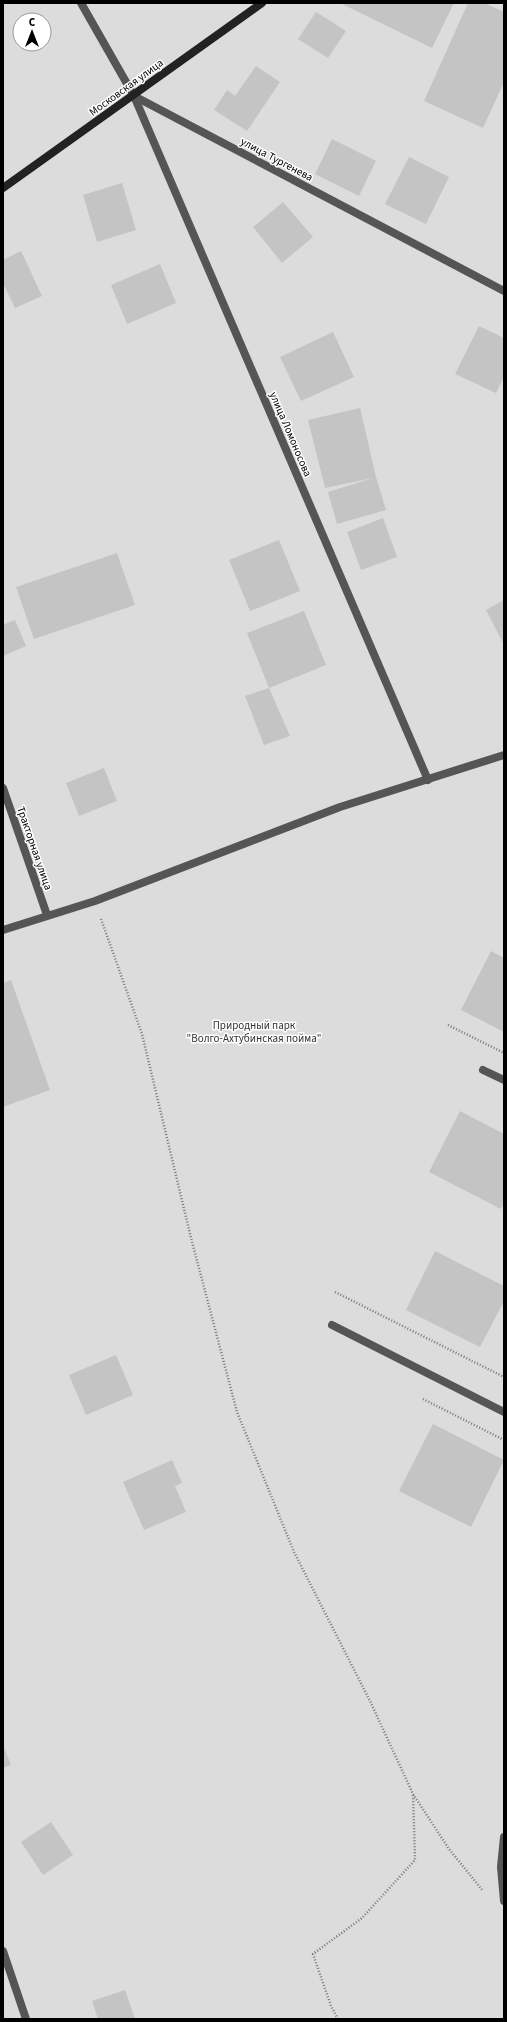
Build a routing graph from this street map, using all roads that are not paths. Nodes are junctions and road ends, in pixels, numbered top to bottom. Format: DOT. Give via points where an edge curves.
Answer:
graph roads {
  1 [pos="81,3"];
  2 [pos="262,3"];
  3 [pos="134,96"];
  4 [pos="3,188"];
  5 [pos="504,291"];
  6 [pos="504,755"];
  7 [pos="428,780"];
  8 [pos="3,788"];
  9 [pos="47,915"];
  10 [pos="3,930"];
  11 [pos="483,1070"];
  12 [pos="504,1080"];
  13 [pos="332,1325"];
  14 [pos="504,1412"];
  15 [pos="504,1837"];
  16 [pos="504,1901"];
  17 [pos="3,1951"];
  18 [pos="26,2019"];
  1 -- 3 [label="street"];
  2 -- 3 [label="street, Московская улица"];
  3 -- 4 [label="street, Московская улица"];
  3 -- 5 [label="street, улица Тургенева"];
  3 -- 7 [label="street, улица Ломоносова"];
  6 -- 7 [label="street"];
  7 -- 9 [label="street" via="340,807 95,901"];
  8 -- 9 [label="street, Тракторная улица"];
  9 -- 10 [label="street"];
  11 -- 12 [label="street"];
  13 -- 14 [label="street"];
  15 -- 16 [label="street" via="501,1867"];
  17 -- 18 [label="street"];
}
